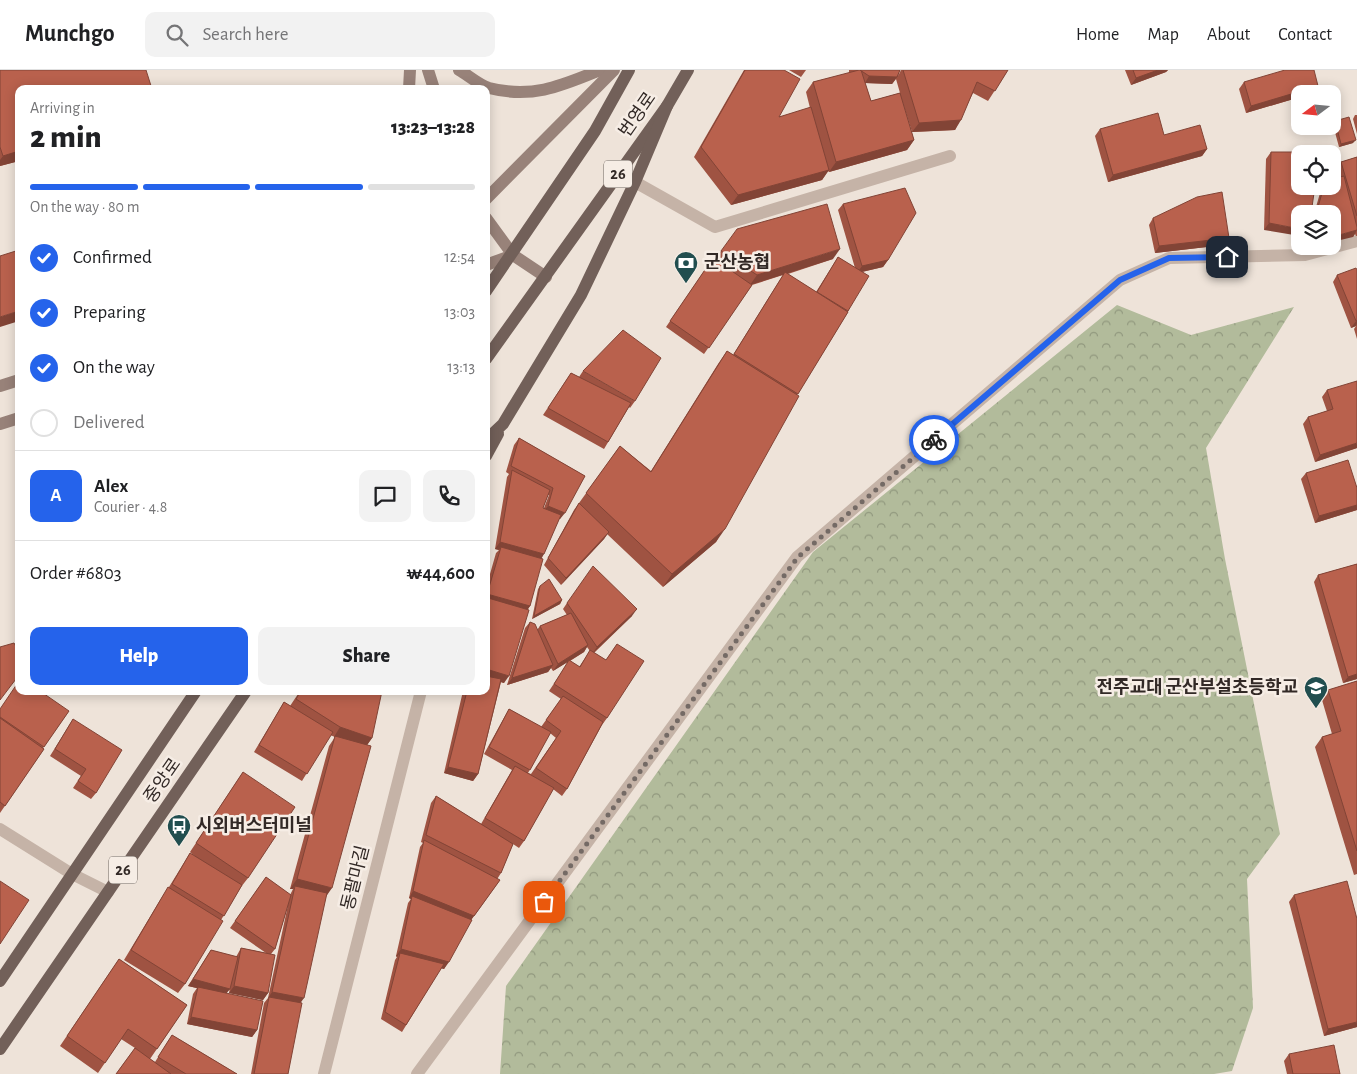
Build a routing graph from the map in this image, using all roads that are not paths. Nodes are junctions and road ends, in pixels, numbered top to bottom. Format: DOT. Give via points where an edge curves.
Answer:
graph roads {
  1 [pos="410,70"];
  2 [pos="428,70"];
  3 [pos="459,70"];
  4 [pos="600,70"];
  5 [pos="614,70"];
  6 [pos="629,70"];
  7 [pos="688,70"];
  8 [pos="409,85"];
  9 [pos="433,85"];
  10 [pos="482,85"];
  11 [pos="490,88"];
  12 [pos="667,106"];
  13 [pos="950,156"];
  14 [pos="636,182"];
  15 [pos="490,195"];
  16 [pos="490,224"];
  17 [pos="1357,241"];
  18 [pos="512,256"];
  19 [pos="490,264"];
  20 [pos="546,277"];
  21 [pos="490,286"];
  22 [pos="490,354"];
  23 [pos="15,381"];
  24 [pos="0,386"];
  25 [pos="15,419"];
  26 [pos="0,424"];
  27 [pos="503,424"];
  28 [pos="490,436"];
  29 [pos="490,448"];
  30 [pos="193,695"];
  31 [pos="243,695"];
  32 [pos="420,695"];
  33 [pos="0,829"];
  34 [pos="72,874"];
  35 [pos="108,892"];
  36 [pos="0,981"];
  37 [pos="0,1049"];
  38 [pos="324,1074"];
  39 [pos="417,1074"];
  1 -- 8 [label="street"];
  2 -- 9 [label="street"];
  3 -- 10 [label="street"];
  4 -- 11 [label="street" via="558,88 528,92"];
  5 -- 15 [label="street"];
  6 -- 18 [label="main road, 번영로 / 26" via="595,131"];
  7 -- 12 [label="main road, 번영로 / 26"];
  12 -- 14 [label="main road"];
  12 -- 20 [label="main road, 번영로 / 26"];
  13 -- 14 [label="street" via="715,227"];
  14 -- 27 [label="main road" via="581,295"];
  16 -- 18 [label="street"];
  17 -- 39 [label="street" via="1304,256 1169,258 1120,280 798,557"];
  18 -- 19 [label="street"];
  18 -- 20 [label="street"];
  18 -- 21 [label="main road, 26"];
  20 -- 22 [label="main road, 26"];
  23 -- 24 [label="street"];
  25 -- 26 [label="street"];
  27 -- 28 [label="main road"];
  27 -- 29 [label="main road"];
  30 -- 34 [label="main road, 중앙로 / 26"];
  31 -- 35 [label="main road, 중앙로 / 26"];
  32 -- 38 [label="street, 동팔마길"];
  33 -- 34 [label="street"];
  34 -- 35 [label="street"];
  34 -- 36 [label="main road, 중앙로 / 26"];
  35 -- 37 [label="main road, 중앙로 / 26"];
}
